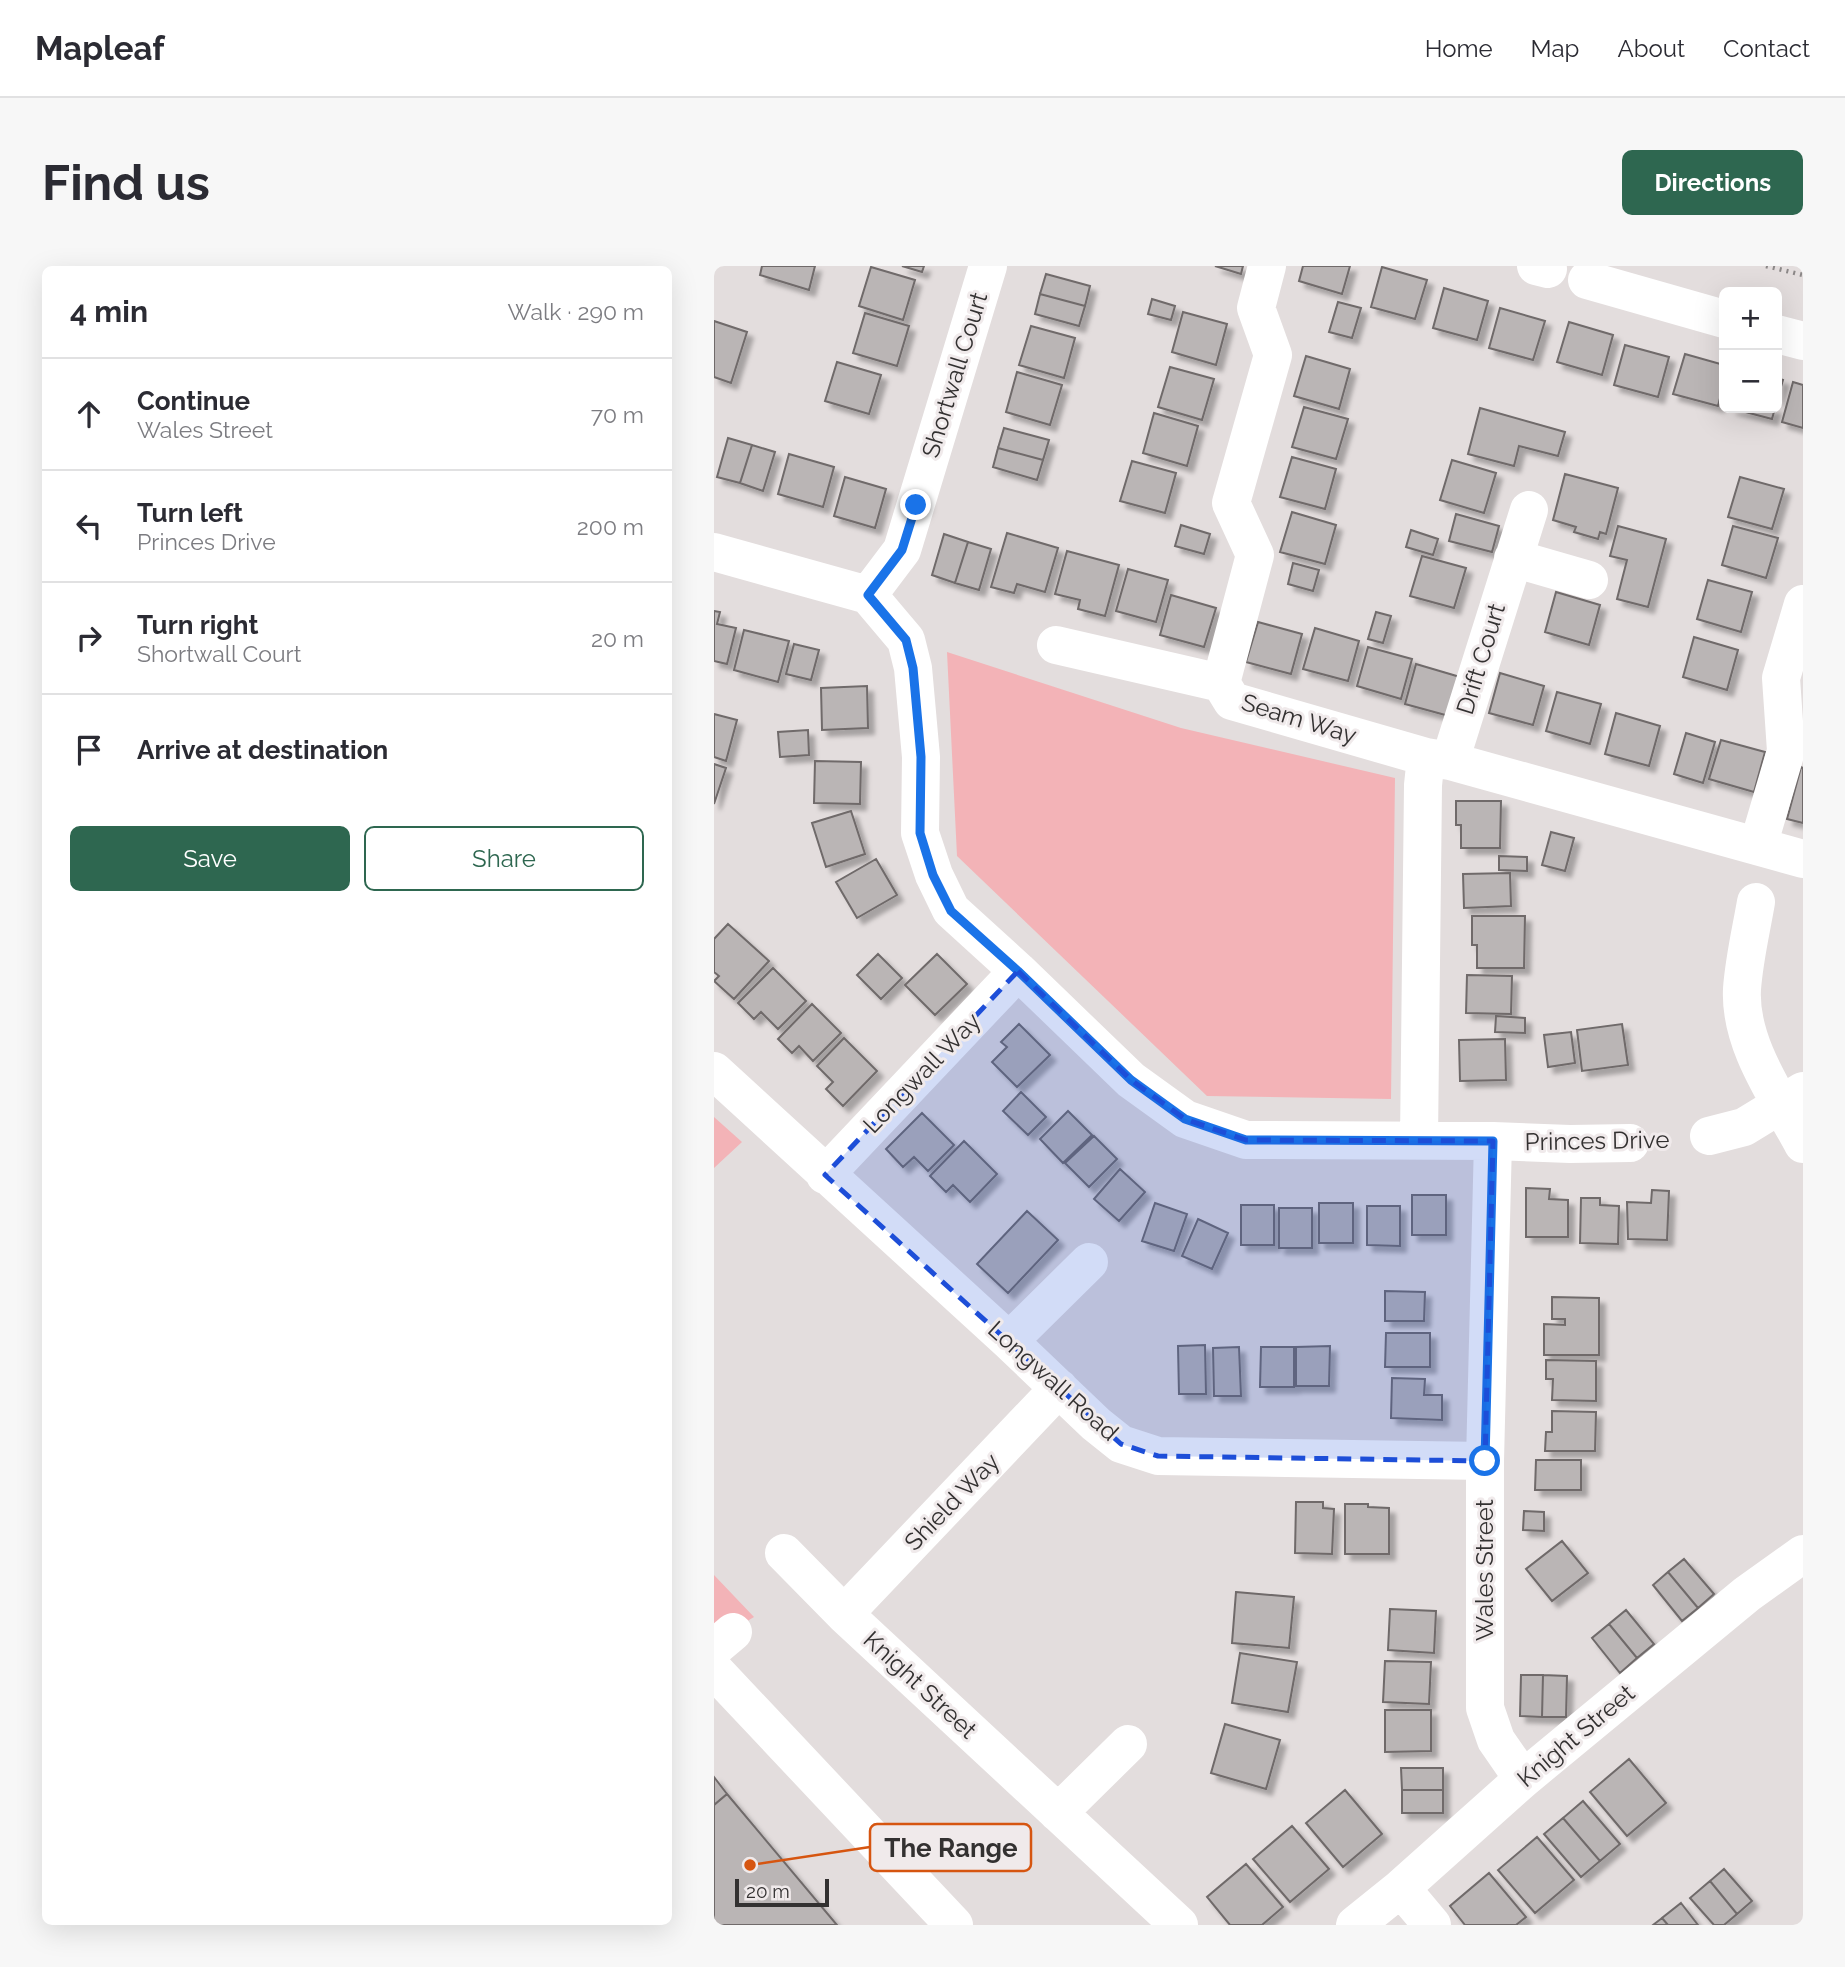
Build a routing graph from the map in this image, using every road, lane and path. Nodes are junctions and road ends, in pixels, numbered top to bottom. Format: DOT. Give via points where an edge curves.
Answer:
graph roads {
  1 [pos="988,266"];
  2 [pos="1267,266"];
  3 [pos="1766,266"];
  4 [pos="1803,275"];
  5 [pos="1587,280"];
  6 [pos="1719,318"];
  7 [pos="1782,335"];
  8 [pos="1803,341"];
  9 [pos="1529,510"];
  10 [pos="714,552"];
  11 [pos="1513,558"];
  12 [pos="1589,580"];
  13 [pos="868,595"];
  14 [pos="1803,604"];
  15 [pos="1056,645"];
  16 [pos="1221,683"];
  17 [pos="1438,759"];
  18 [pos="1758,846"];
  19 [pos="1803,859"];
  20 [pos="1756,902"];
  21 [pos="1018,971"];
  22 [pos="714,1071"];
  23 [pos="1793,1097"];
  24 [pos="1709,1136"];
  25 [pos="1419,1140"];
  26 [pos="1493,1141"];
  27 [pos="1630,1143"];
  28 [pos="1803,1144"];
  29 [pos="825,1175"];
  30 [pos="1089,1262"];
  31 [pos="1009,1341"];
  32 [pos="1059,1388"];
  33 [pos="1485,1461"];
  34 [pos="784,1553"];
  35 [pos="1803,1554"];
  36 [pos="844,1614"];
  37 [pos="714,1670"];
  38 [pos="1128,1744"];
  39 [pos="1523,1779"];
  40 [pos="1058,1813"];
  41 [pos="1401,1888"];
  42 [pos="954,1925"];
  43 [pos="1179,1925"];
  44 [pos="1355,1925"];
  45 [pos="1432,1925"];
  1 -- 13 [label="street, Shortwall Court" via="902,550"];
  2 -- 16 [label="street" via="1256,307 1273,355 1231,502 1255,555"];
  3 -- 4 [label="path"];
  5 -- 6 [label="street"];
  7 -- 8 [label="street"];
  9 -- 11 [label="street, Drift Court"];
  10 -- 13 [label="street"];
  11 -- 12 [label="street"];
  11 -- 17 [label="street, Drift Court"];
  13 -- 21 [label="street, Princes Drive" via="906,640 913,668 921,757 920,833 933,875 951,911"];
  14 -- 18 [label="street" via="1781,678 1786,751"];
  15 -- 16 [label="street, Seam Way"];
  16 -- 17 [label="street, Seam Way" via="1232,701"];
  17 -- 18 [label="street, Seam Way"];
  17 -- 25 [label="street" via="1423,785"];
  18 -- 19 [label="street, Seam Way"];
  20 -- 23 [label="street" via="1742,990 1745,1023 1753,1053"];
  21 -- 25 [label="street, Princes Drive" via="1131,1080 1185,1119 1246,1140"];
  21 -- 29 [label="street, Longwall Way"];
  22 -- 29 [label="street, Longwall Road"];
  23 -- 24 [label="street" via="1744,1127"];
  23 -- 28 [label="street"];
  25 -- 26 [label="street, Princes Drive"];
  26 -- 27 [label="street, Princes Drive"];
  26 -- 33 [label="street, Wales Street"];
  29 -- 31 [label="street, Longwall Road"];
  30 -- 31 [label="street"];
  31 -- 32 [label="street, Longwall Road"];
  32 -- 33 [label="street, Longwall Road" via="1121,1444 1158,1456"];
  32 -- 36 [label="street, Shield Way"];
  33 -- 39 [label="street, Wales Street" via="1485,1708 1496,1740"];
  34 -- 36 [label="street, Knight Street"];
  35 -- 39 [label="street, Knight Street" via="1747,1594"];
  36 -- 40 [label="street, Knight Street"];
  37 -- 42 [label="street"];
  38 -- 40 [label="street"];
  39 -- 41 [label="street, Knight Street"];
  40 -- 43 [label="street, Knight Street"];
  41 -- 44 [label="street, Knight Street"];
  41 -- 45 [label="street"];
}
